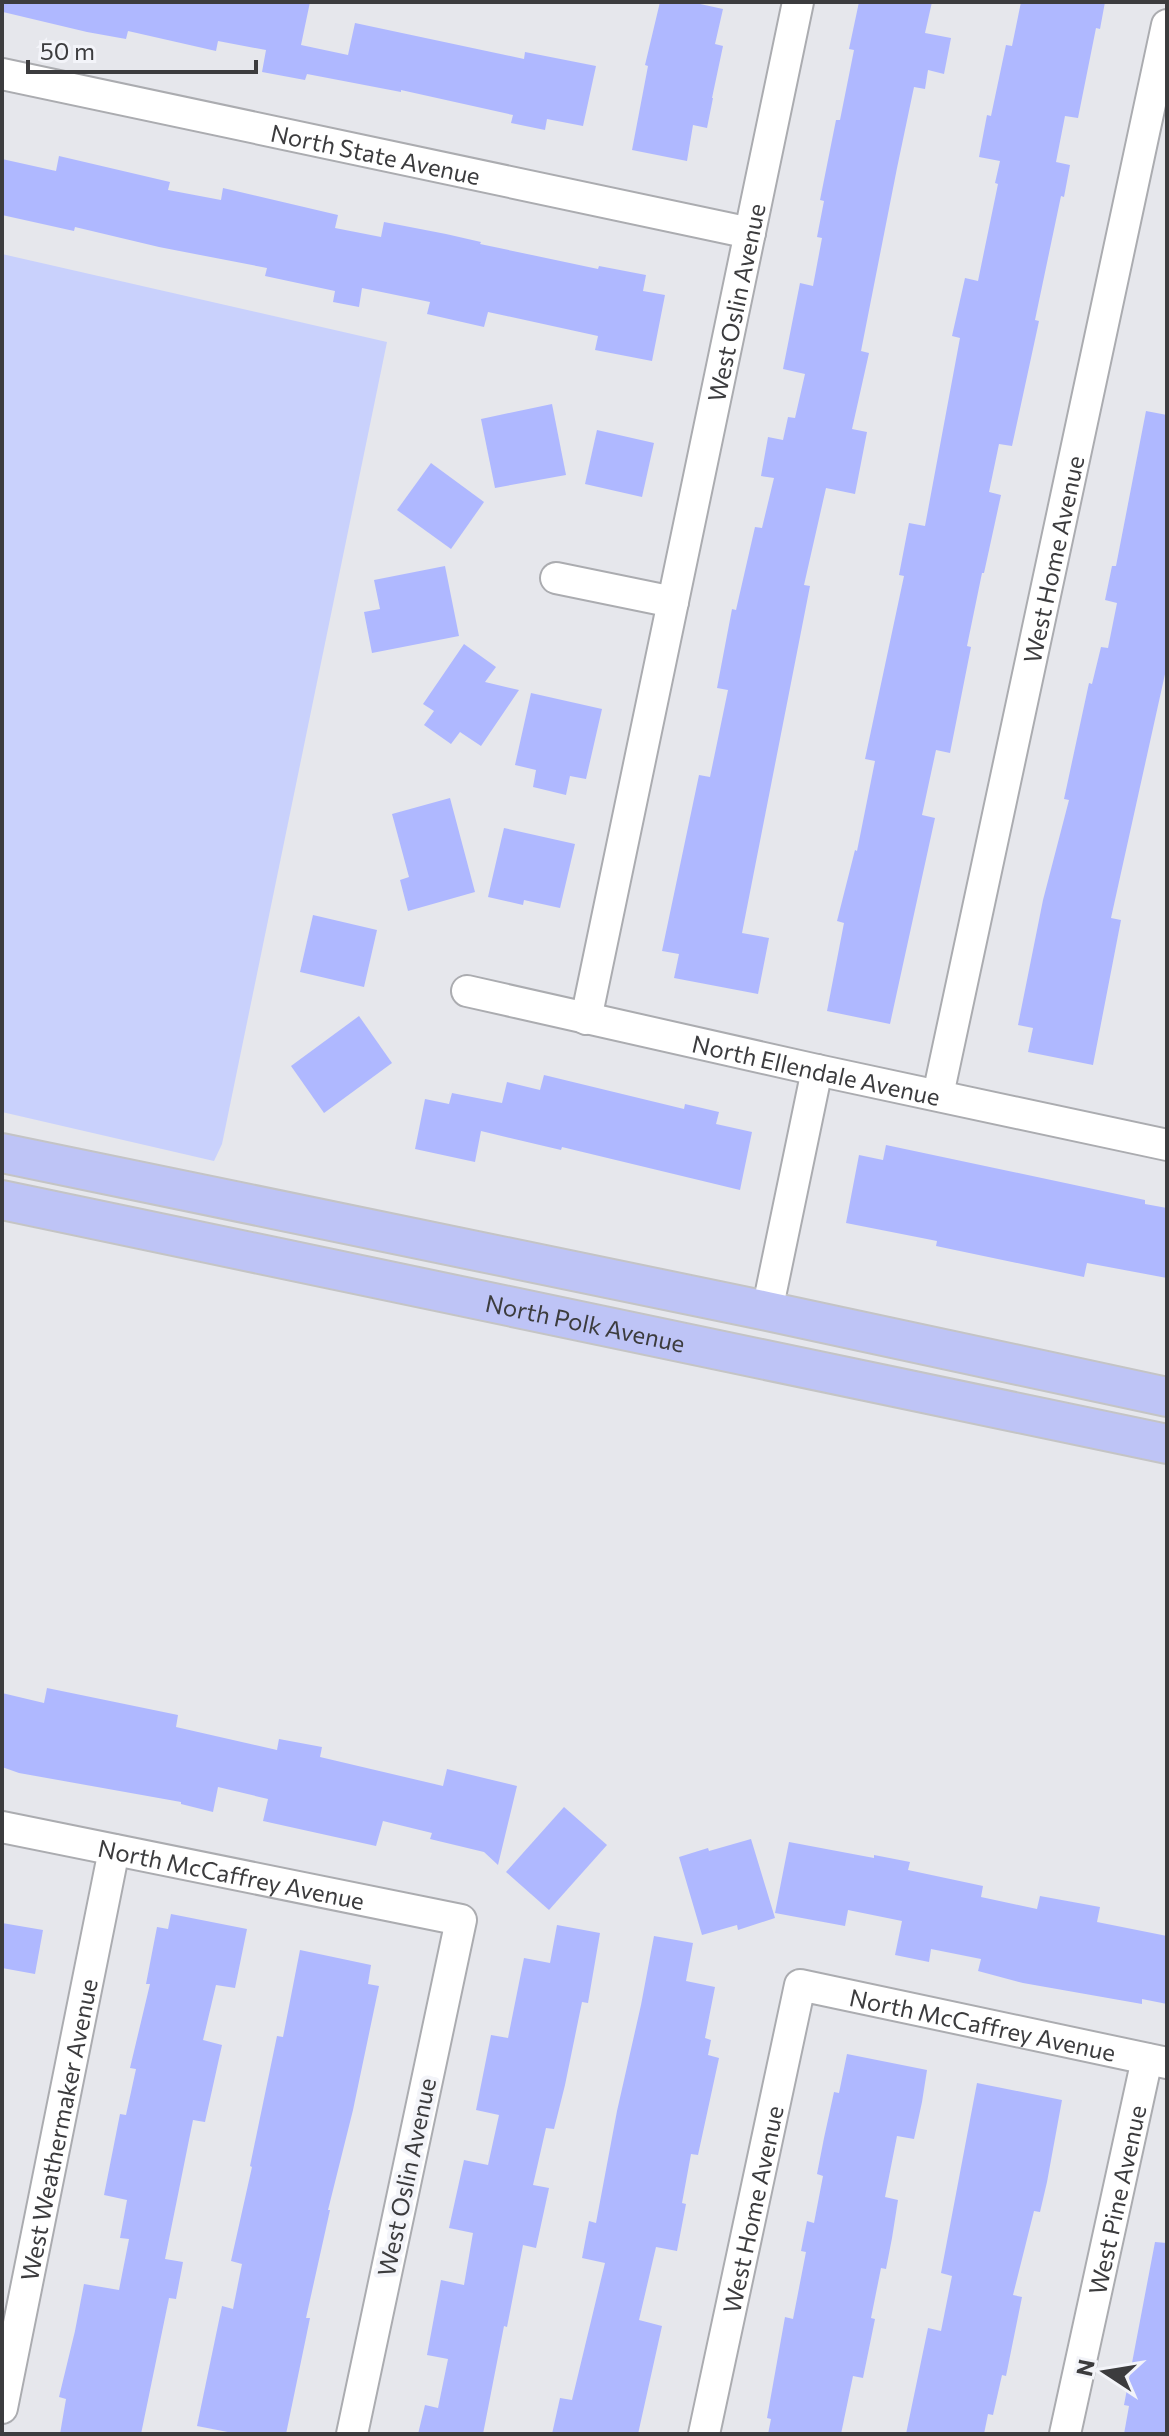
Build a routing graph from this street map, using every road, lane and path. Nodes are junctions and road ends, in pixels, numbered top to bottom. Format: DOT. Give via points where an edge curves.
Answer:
graph roads {
  1 [pos="798,2"];
  2 [pos="1167,25"];
  3 [pos="2,74"];
  4 [pos="750,233"];
  5 [pos="556,578"];
  6 [pos="673,602"];
  7 [pos="467,991"];
  8 [pos="586,1019"];
  9 [pos="817,1070"];
  10 [pos="938,1095"];
  11 [pos="1167,1145"];
  12 [pos="2,1153"];
  13 [pos="2,1200"];
  14 [pos="471,1298"];
  15 [pos="767,1311"];
  16 [pos="1167,1397"];
  17 [pos="1167,1444"];
  18 [pos="2,1827"];
  19 [pos="114,1850"];
  20 [pos="461,1920"];
  21 [pos="800,1985"];
  22 [pos="1157,2061"];
  23 [pos="2,2408"];
  24 [pos="352,2434"];
  25 [pos="704,2434"];
  26 [pos="1065,2434"];
  1 -- 4 [label="street, West Oslin Avenue"];
  2 -- 10 [label="street, West Home Avenue"];
  3 -- 4 [label="street, North State Avenue"];
  4 -- 6 [label="street, West Oslin Avenue"];
  5 -- 6 [label="street"];
  6 -- 8 [label="street, West Oslin Avenue"];
  7 -- 8 [label="street, North Ellendale Avenue"];
  8 -- 9 [label="street, North Ellendale Avenue"];
  9 -- 10 [label="street, North Ellendale Avenue"];
  9 -- 15 [label="street"];
  10 -- 11 [label="street, North Ellendale Avenue"];
  12 -- 15 [label="main road, North Polk Avenue"];
  13 -- 14 [label="main road, North Polk Avenue"];
  14 -- 15 [label="main road" via="508,1286 724,1332"];
  14 -- 17 [label="main road, North Polk Avenue"];
  15 -- 16 [label="main road, North Polk Avenue"];
  18 -- 19 [label="street, North McCaffrey Avenue"];
  19 -- 20 [label="street, North McCaffrey Avenue"];
  19 -- 23 [label="street, West Weathermaker Avenue"];
  20 -- 24 [label="street, West Oslin Avenue"];
  21 -- 22 [label="street, North McCaffrey Avenue"];
  21 -- 25 [label="street, West Home Avenue"];
  22 -- 26 [label="street, West Pine Avenue"];
}
